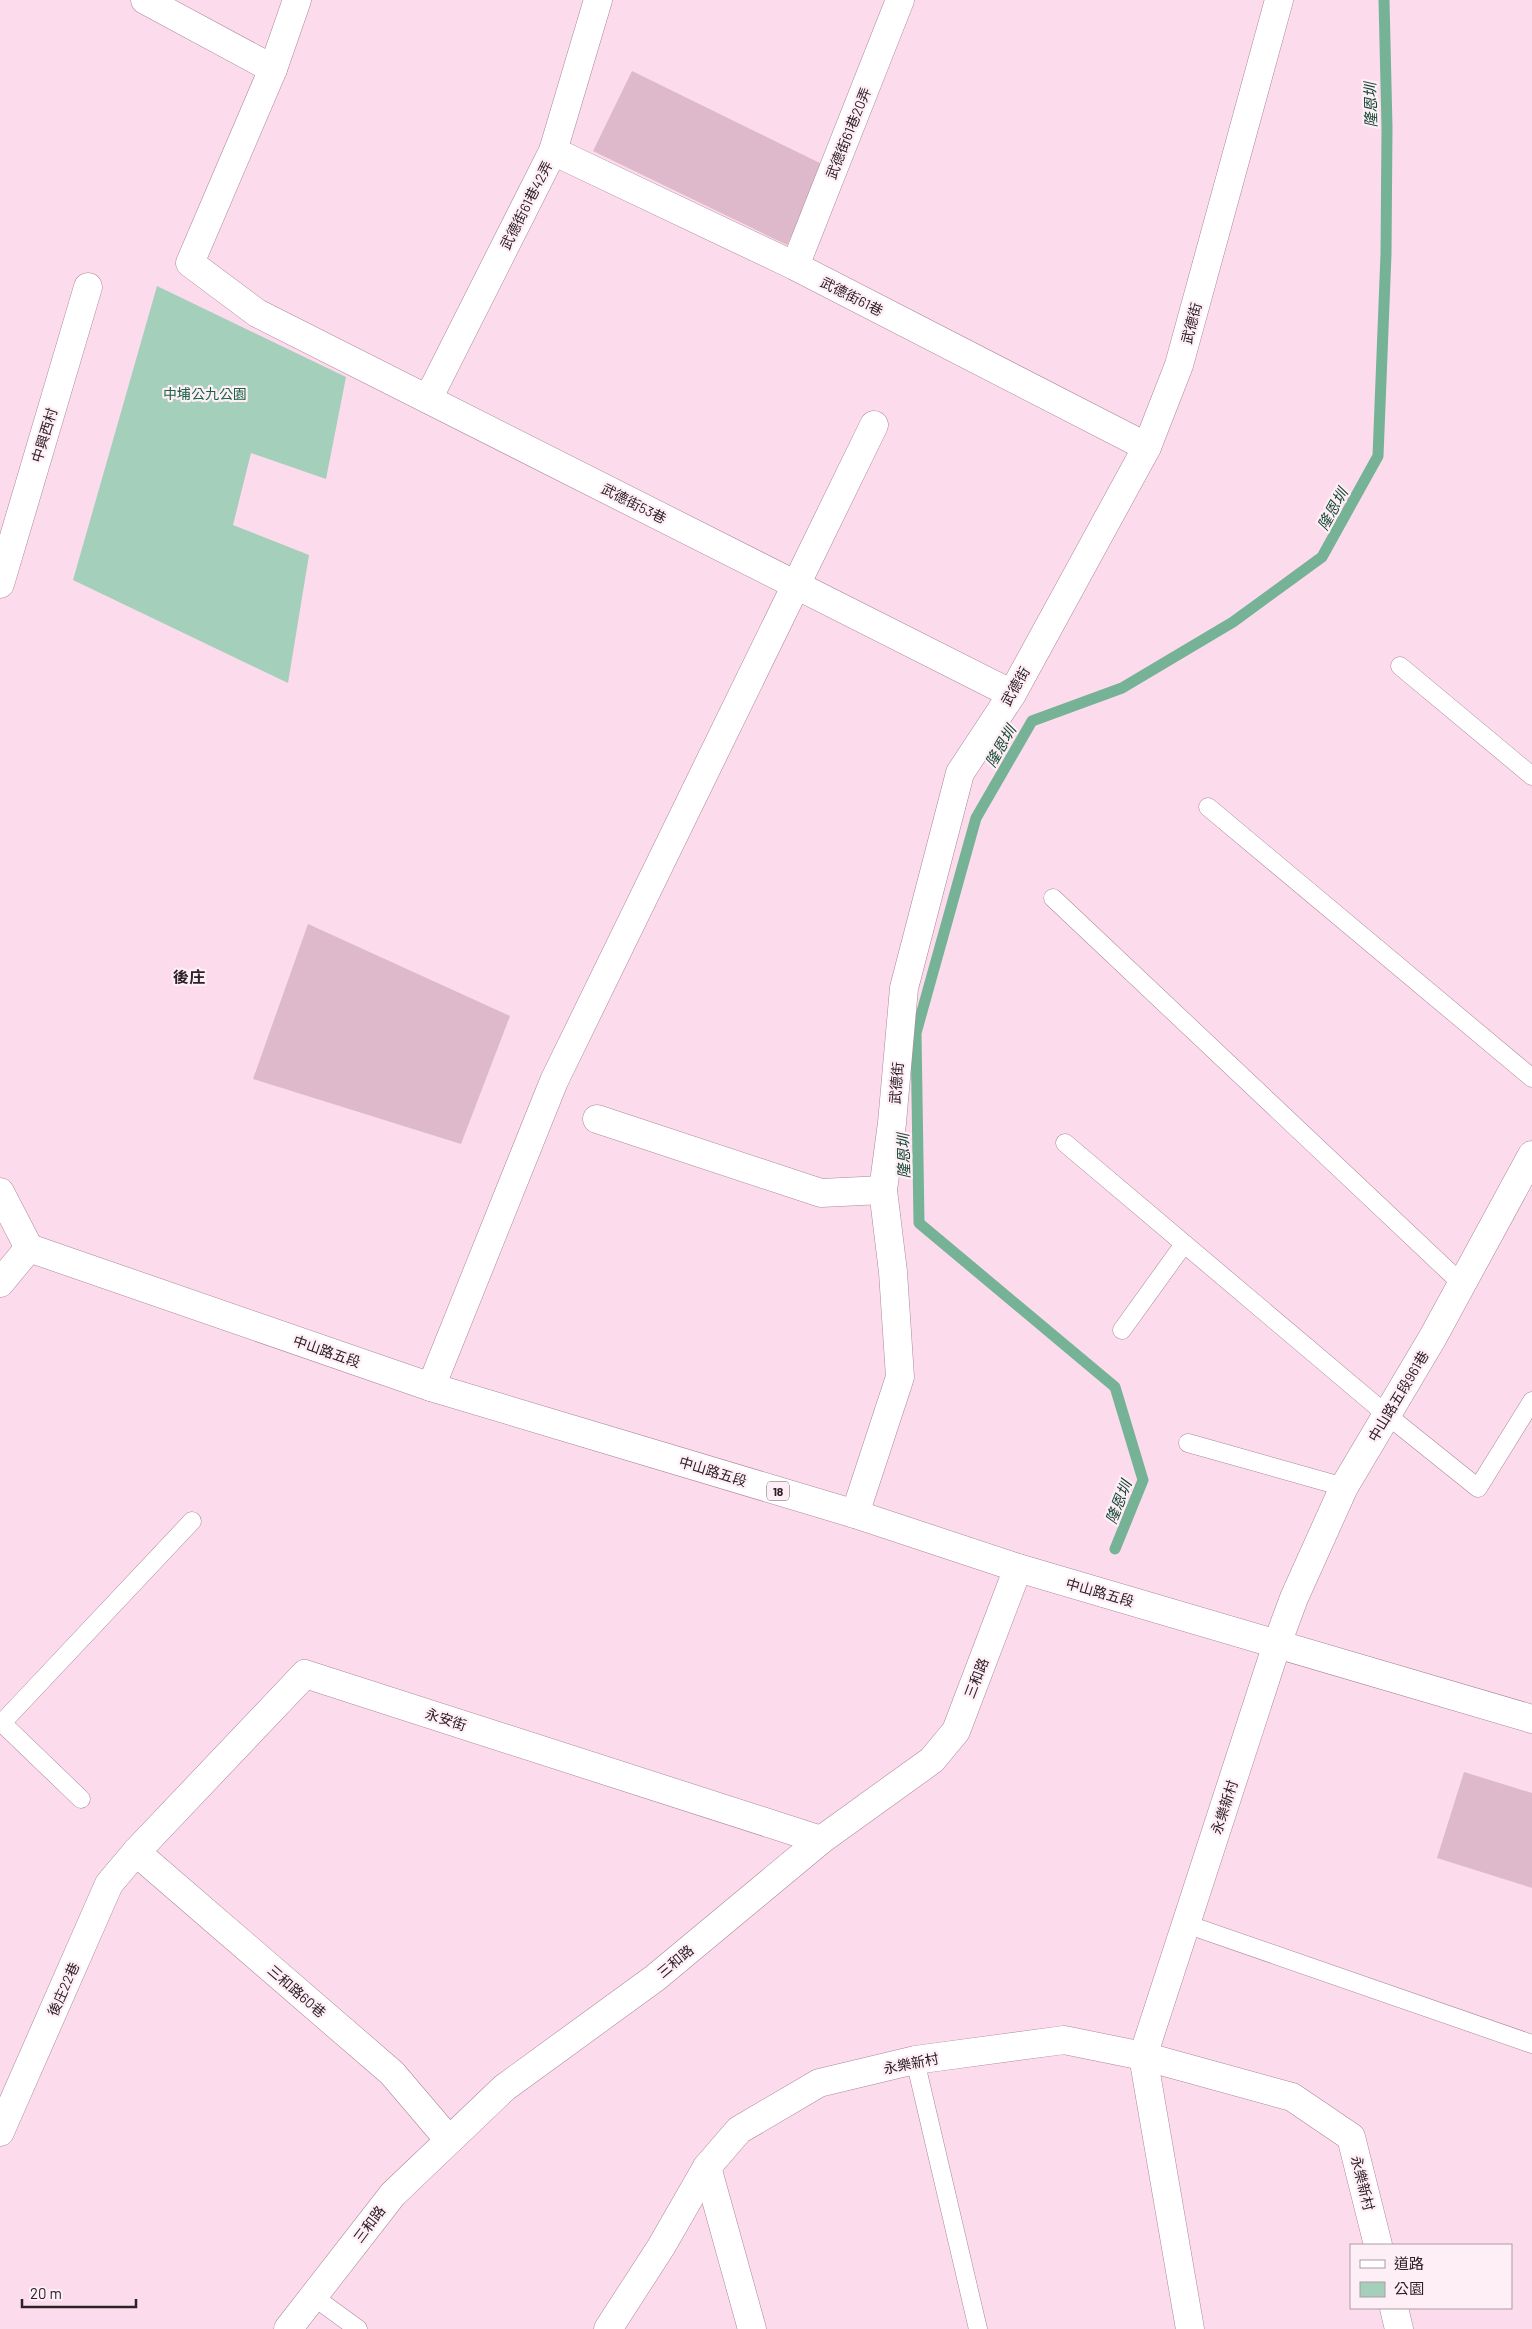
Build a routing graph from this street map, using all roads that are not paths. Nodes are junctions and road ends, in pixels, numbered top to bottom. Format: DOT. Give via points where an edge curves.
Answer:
graph roads {
  1 [pos="145,0"];
  2 [pos="297,0"];
  3 [pos="598,0"];
  4 [pos="900,0"];
  5 [pos="1279,0"];
  6 [pos="273,69"];
  7 [pos="554,152"];
  8 [pos="795,266"];
  9 [pos="88,287"];
  10 [pos="428,400"];
  11 [pos="874,425"];
  12 [pos="1147,447"];
  13 [pos="0,584"];
  14 [pos="795,584"];
  15 [pos="1400,666"];
  16 [pos="1012,694"];
  17 [pos="1532,776"];
  18 [pos="1208,807"];
  19 [pos="1053,898"];
  20 [pos="1532,1078"];
  21 [pos="597,1119"];
  22 [pos="1065,1143"];
  23 [pos="1532,1155"];
  24 [pos="883,1190"];
  25 [pos="0,1192"];
  26 [pos="1184,1244"];
  27 [pos="29,1248"];
  28 [pos="0,1283"];
  29 [pos="1462,1284"];
  30 [pos="1122,1330"];
  31 [pos="431,1387"];
  32 [pos="1532,1401"];
  33 [pos="1387,1415"];
  34 [pos="1188,1444"];
  35 [pos="1344,1487"];
  36 [pos="856,1514"];
  37 [pos="192,1521"];
  38 [pos="1018,1568"];
  39 [pos="1277,1644"];
  40 [pos="1532,1719"];
  41 [pos="1,1723"];
  42 [pos="81,1799"];
  43 [pos="821,1840"];
  44 [pos="136,1852"];
  45 [pos="1186,1924"];
  46 [pos="1532,2044"];
  47 [pos="1143,2056"];
  48 [pos="915,2060"];
  49 [pos="0,2132"];
  50 [pos="449,2140"];
  51 [pos="707,2166"];
  52 [pos="1378,2244"];
  53 [pos="314,2297"];
  54 [pos="1394,2309"];
  55 [pos="288,2329"];
  56 [pos="358,2329"];
  57 [pos="608,2329"];
  58 [pos="752,2329"];
  59 [pos="978,2329"];
  60 [pos="1190,2329"];
  61 [pos="1399,2329"];
  1 -- 6 [label="street"];
  2 -- 6 [label="street"];
  3 -- 7 [label="street, 武德街61巷42弄"];
  4 -- 8 [label="street, 武德街61巷20弄"];
  5 -- 12 [label="street, 武德街" via="1179,365"];
  6 -- 10 [label="street, 武德街53巷" via="190,262 257,313"];
  7 -- 8 [label="street, 武德街61巷"];
  7 -- 10 [label="street, 武德街61巷42弄"];
  8 -- 12 [label="street, 武德街61巷"];
  9 -- 13 [label="street, 中興西村"];
  10 -- 14 [label="street, 武德街53巷"];
  11 -- 14 [label="street"];
  12 -- 16 [label="street, 武德街"];
  14 -- 16 [label="street, 武德街53巷"];
  14 -- 31 [label="street" via="554,1081"];
  15 -- 17 [label="lane"];
  16 -- 24 [label="street, 武德街" via="960,773 906,979"];
  18 -- 20 [label="lane"];
  19 -- 29 [label="lane"];
  21 -- 24 [label="street" via="821,1193"];
  22 -- 26 [label="lane"];
  23 -- 29 [label="street, 中山路五段961巷"];
  24 -- 36 [label="street, 武德街" via="893,1272 900,1377"];
  25 -- 27 [label="street"];
  26 -- 30 [label="lane"];
  26 -- 33 [label="lane"];
  27 -- 28 [label="street"];
  27 -- 31 [label="street, 中山路五段 / 18"];
  29 -- 33 [label="street, 中山路五段961巷"];
  31 -- 36 [label="street, 中山路五段 / 18"];
  32 -- 33 [label="lane" via="1478,1488"];
  33 -- 35 [label="street, 中山路五段961巷"];
  34 -- 35 [label="lane"];
  35 -- 39 [label="street, 中山路五段961巷"];
  36 -- 38 [label="street, 中山路五段 / 18"];
  37 -- 41 [label="lane"];
  38 -- 39 [label="street, 中山路五段 / 18"];
  38 -- 43 [label="street, 三和路" via="956,1731 932,1760"];
  39 -- 40 [label="street, 中山路五段 / 18"];
  39 -- 45 [label="street, 永樂新村"];
  41 -- 42 [label="lane"];
  43 -- 44 [label="street, 永安街" via="306,1674"];
  43 -- 50 [label="street, 三和路" via="655,1978 504,2088"];
  44 -- 49 [label="street, 後庄22巷" via="109,1884"];
  44 -- 50 [label="street, 三和路60巷" via="392,2073"];
  45 -- 46 [label="lane"];
  45 -- 47 [label="street, 永樂新村"];
  47 -- 48 [label="street, 永樂新村" via="1064,2040"];
  47 -- 52 [label="street, 永樂新村" via="1292,2098 1351,2137"];
  47 -- 60 [label="street, 永樂新村"];
  48 -- 51 [label="street, 永樂新村" via="819,2083 739,2130"];
  48 -- 59 [label="lane"];
  50 -- 53 [label="street, 三和路" via="393,2194"];
  51 -- 57 [label="street, 永樂新村" via="661,2247"];
  51 -- 58 [label="street"];
  53 -- 55 [label="street, 三和路"];
  53 -- 56 [label="lane"];
  54 -- 61 [label="street"];
}
